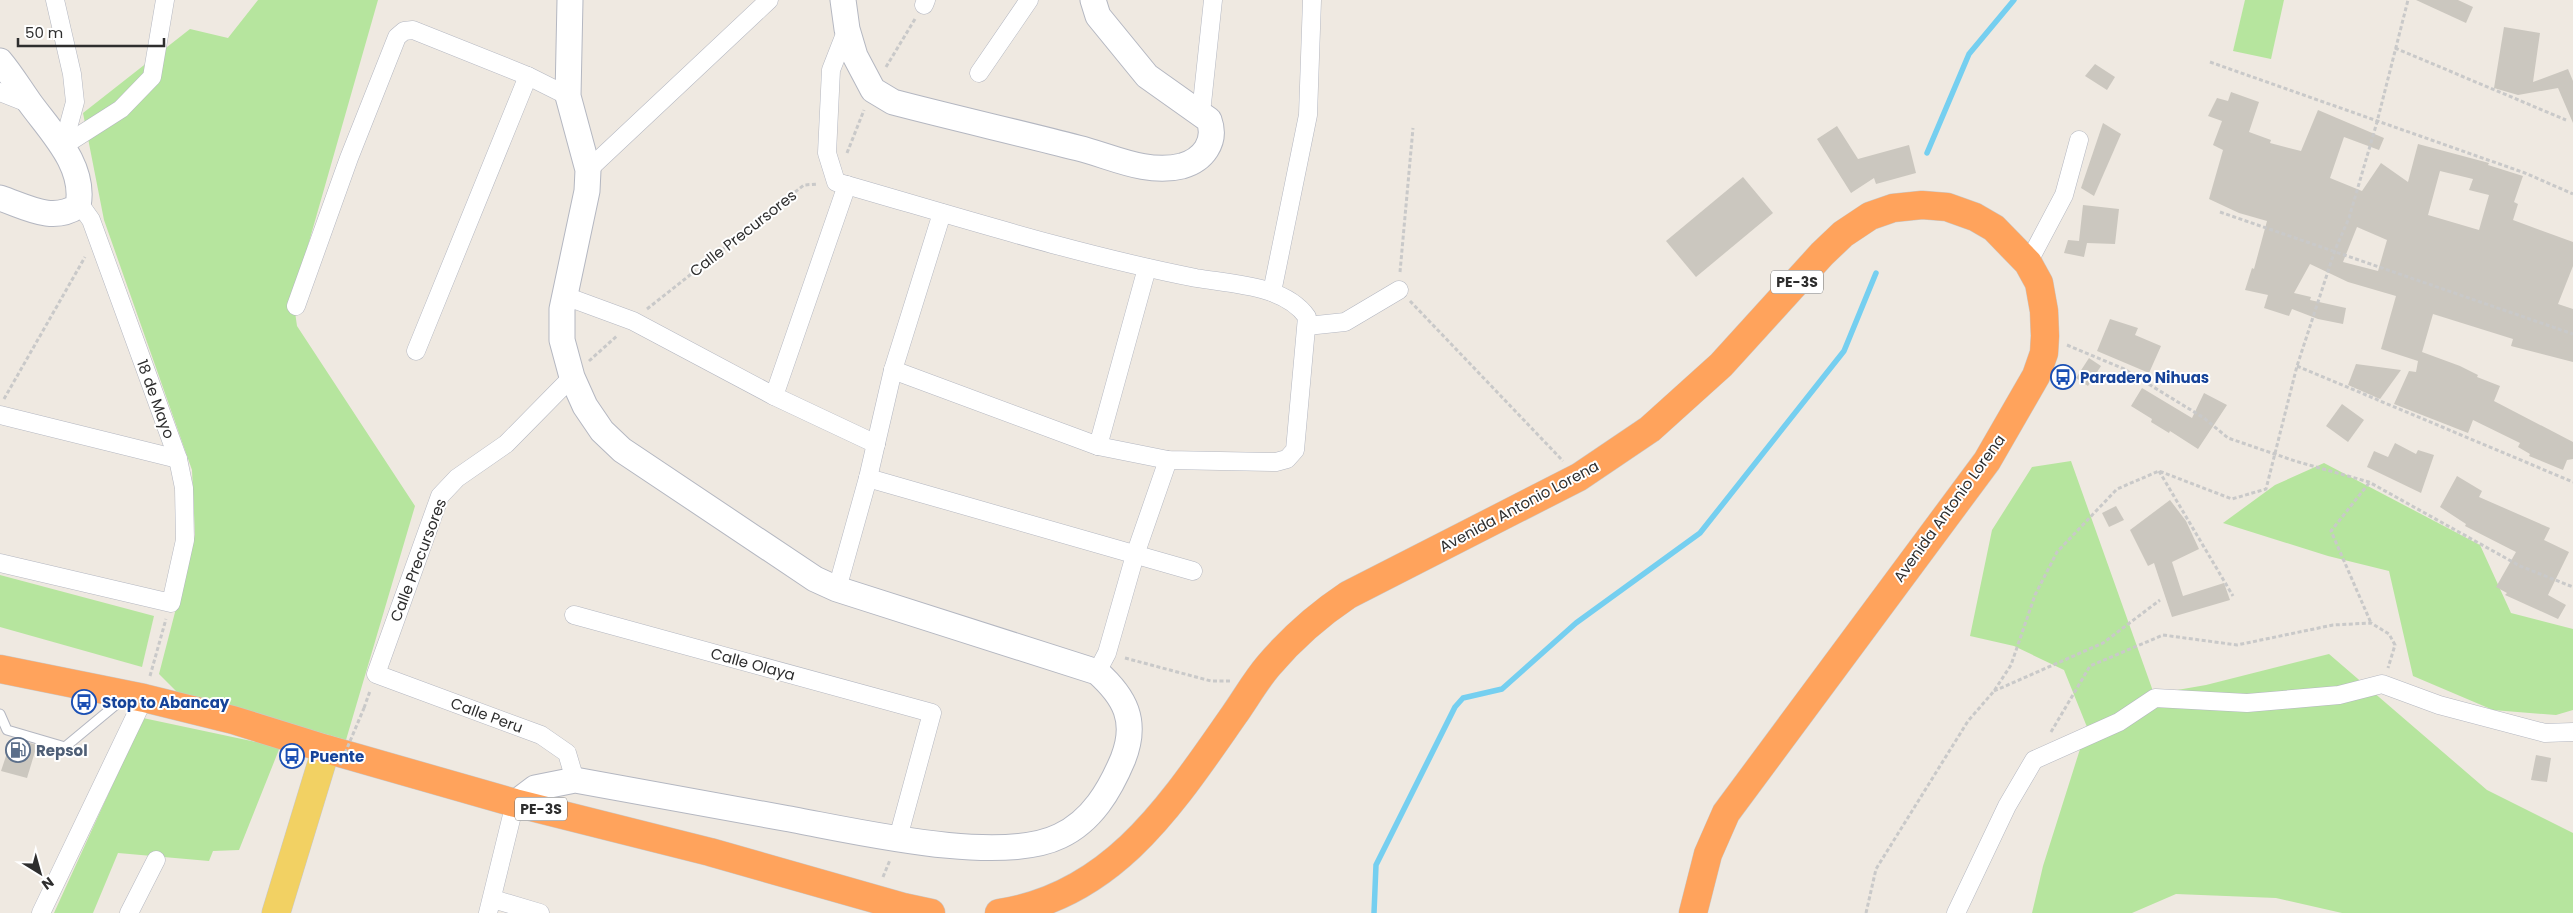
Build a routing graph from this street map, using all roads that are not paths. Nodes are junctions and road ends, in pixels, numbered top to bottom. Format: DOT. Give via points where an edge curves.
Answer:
graph roads {
  1 [pos="55,0"];
  2 [pos="165,0"];
  3 [pos="570,0"];
  4 [pos="769,0"];
  5 [pos="843,0"];
  6 [pos="1029,0"];
  7 [pos="1093,0"];
  8 [pos="1213,0"];
  9 [pos="1312,0"];
  10 [pos="846,29"];
  11 [pos="0,61"];
  12 [pos="979,73"];
  13 [pos="528,76"];
  14 [pos="0,92"];
  15 [pos="568,96"];
  16 [pos="30,104"];
  17 [pos="1201,112"];
  18 [pos="2079,140"];
  19 [pos="63,146"];
  20 [pos="588,170"];
  21 [pos="841,184"];
  22 [pos="0,198"];
  23 [pos="79,203"];
  24 [pos="942,213"];
  25 [pos="2028,262"];
  26 [pos="1147,268"];
  27 [pos="1399,290"];
  28 [pos="1272,292"];
  29 [pos="565,296"];
  30 [pos="296,306"];
  31 [pos="1307,326"];
  32 [pos="416,351"];
  33 [pos="893,370"];
  34 [pos="572,376"];
  35 [pos="774,396"];
  36 [pos="0,415"];
  37 [pos="876,444"];
  38 [pos="1098,446"];
  39 [pos="178,459"];
  40 [pos="1168,460"];
  41 [pos="868,478"];
  42 [pos="1135,555"];
  43 [pos="0,564"];
  44 [pos="1193,571"];
  45 [pos="837,589"];
  46 [pos="574,615"];
  47 [pos="1102,662"];
  48 [pos="0,669"];
  49 [pos="376,674"];
  50 [pos="136,697"];
  51 [pos="0,714"];
  52 [pos="2573,732"];
  53 [pos="333,757"];
  54 [pos="575,780"];
  55 [pos="516,803"];
  56 [pos="898,838"];
  57 [pos="156,860"];
  58 [pos="491,906"];
  59 [pos="874,906"];
  60 [pos="41,913"];
  61 [pos="129,913"];
  62 [pos="276,913"];
  63 [pos="540,913"];
  64 [pos="931,913"];
  65 [pos="999,913"];
  66 [pos="1693,913"];
  67 [pos="1956,913"];
  1 -- 19 [label="street" via="75,102"];
  2 -- 19 [label="street" via="152,77 121,109"];
  3 -- 15 [label="main road"];
  4 -- 20 [label="street"];
  5 -- 10 [label="main road"];
  6 -- 12 [label="street"];
  7 -- 17 [label="main road" via="1098,16 1147,76 1176,99"];
  8 -- 17 [label="street"];
  9 -- 28 [label="street" via="1308,115"];
  10 -- 17 [label="main road" via="855,56 873,90 893,102 1081,149 1116,161 1146,167 1182,166 1196,160 1206,153 1211,128 1209,120"];
  10 -- 21 [label="street" via="831,70 827,152"];
  11 -- 16 [label="main road"];
  13 -- 15 [label="street"];
  13 -- 30 [label="street" via="413,30 404,31 397,37"];
  13 -- 32 [label="street"];
  14 -- 16 [label="street"];
  15 -- 20 [label="main road"];
  16 -- 19 [label="main road"];
  18 -- 25 [label="street" via="2064,195"];
  19 -- 23 [label="main road" via="80,187"];
  20 -- 29 [label="main road" via="587,191"];
  21 -- 24 [label="street"];
  21 -- 35 [label="street"];
  22 -- 23 [label="main road" via="56,214 66,213"];
  23 -- 39 [label="street, 18 de Mayo" via="91,220"];
  24 -- 26 [label="street"];
  24 -- 33 [label="street"];
  25 -- 65 [label="highway, Avenida Antonio Lorena / PE-3S" via="1994,228 1947,206 1893,208 1870,216 1843,234 1822,254 1721,365 1650,429 1580,477 1348,595 1322,612 1268,666 1180,793 1149,830 1125,852 1075,888"];
  25 -- 66 [label="highway, Avenida Antonio Lorena / PE-3S" via="2039,283 2044,311 2044,353 2036,376 1987,461 1726,813 1708,854"];
  26 -- 28 [label="street"];
  26 -- 38 [label="street"];
  27 -- 31 [label="street" via="1345,322"];
  28 -- 31 [label="street" via="1299,306 1307,317"];
  29 -- 34 [label="main road" via="562,340"];
  29 -- 35 [label="street" via="633,321"];
  31 -- 40 [label="street" via="1294,450 1287,459 1276,462"];
  33 -- 37 [label="street"];
  33 -- 38 [label="street"];
  34 -- 45 [label="main road" via="585,406 602,431 622,450 815,579"];
  34 -- 49 [label="street, Calle Precursores" via="506,444 457,478 440,496"];
  35 -- 37 [label="street"];
  36 -- 39 [label="street"];
  37 -- 41 [label="street"];
  38 -- 40 [label="street"];
  39 -- 43 [label="street, 18 de Mayo" via="184,488 185,540 171,603"];
  40 -- 42 [label="street"];
  41 -- 42 [label="street"];
  41 -- 45 [label="street"];
  42 -- 44 [label="street"];
  42 -- 47 [label="street"];
  45 -- 47 [label="main road"];
  46 -- 56 [label="street, Calle Olaya" via="932,713"];
  47 -- 56 [label="main road" via="1125,705 1130,727 1124,756 1111,785 1092,813 1060,837 1038,844 979,848"];
  48 -- 50 [label="highway, PE-3S"];
  49 -- 54 [label="street, Calle Peru" via="541,735 567,754"];
  50 -- 51 [label="lane" via="65,747 7,730"];
  50 -- 53 [label="highway, PE-3S" via="233,720"];
  50 -- 60 [label="street"];
  52 -- 67 [label="street" via="2545,733 2439,705 2382,684 2339,695 2247,703 2155,698 2119,722 2034,760 2007,806"];
  53 -- 55 [label="highway, PE-3S" via="374,762"];
  53 -- 62 [label="main road"];
  54 -- 55 [label="main road" via="535,788"];
  54 -- 56 [label="main road"];
  55 -- 58 [label="street"];
  55 -- 59 [label="highway, PE-3S" via="710,852"];
  57 -- 61 [label="street"];
  58 -- 63 [label="street"];
  59 -- 64 [label="highway, PE-3S"];
}
